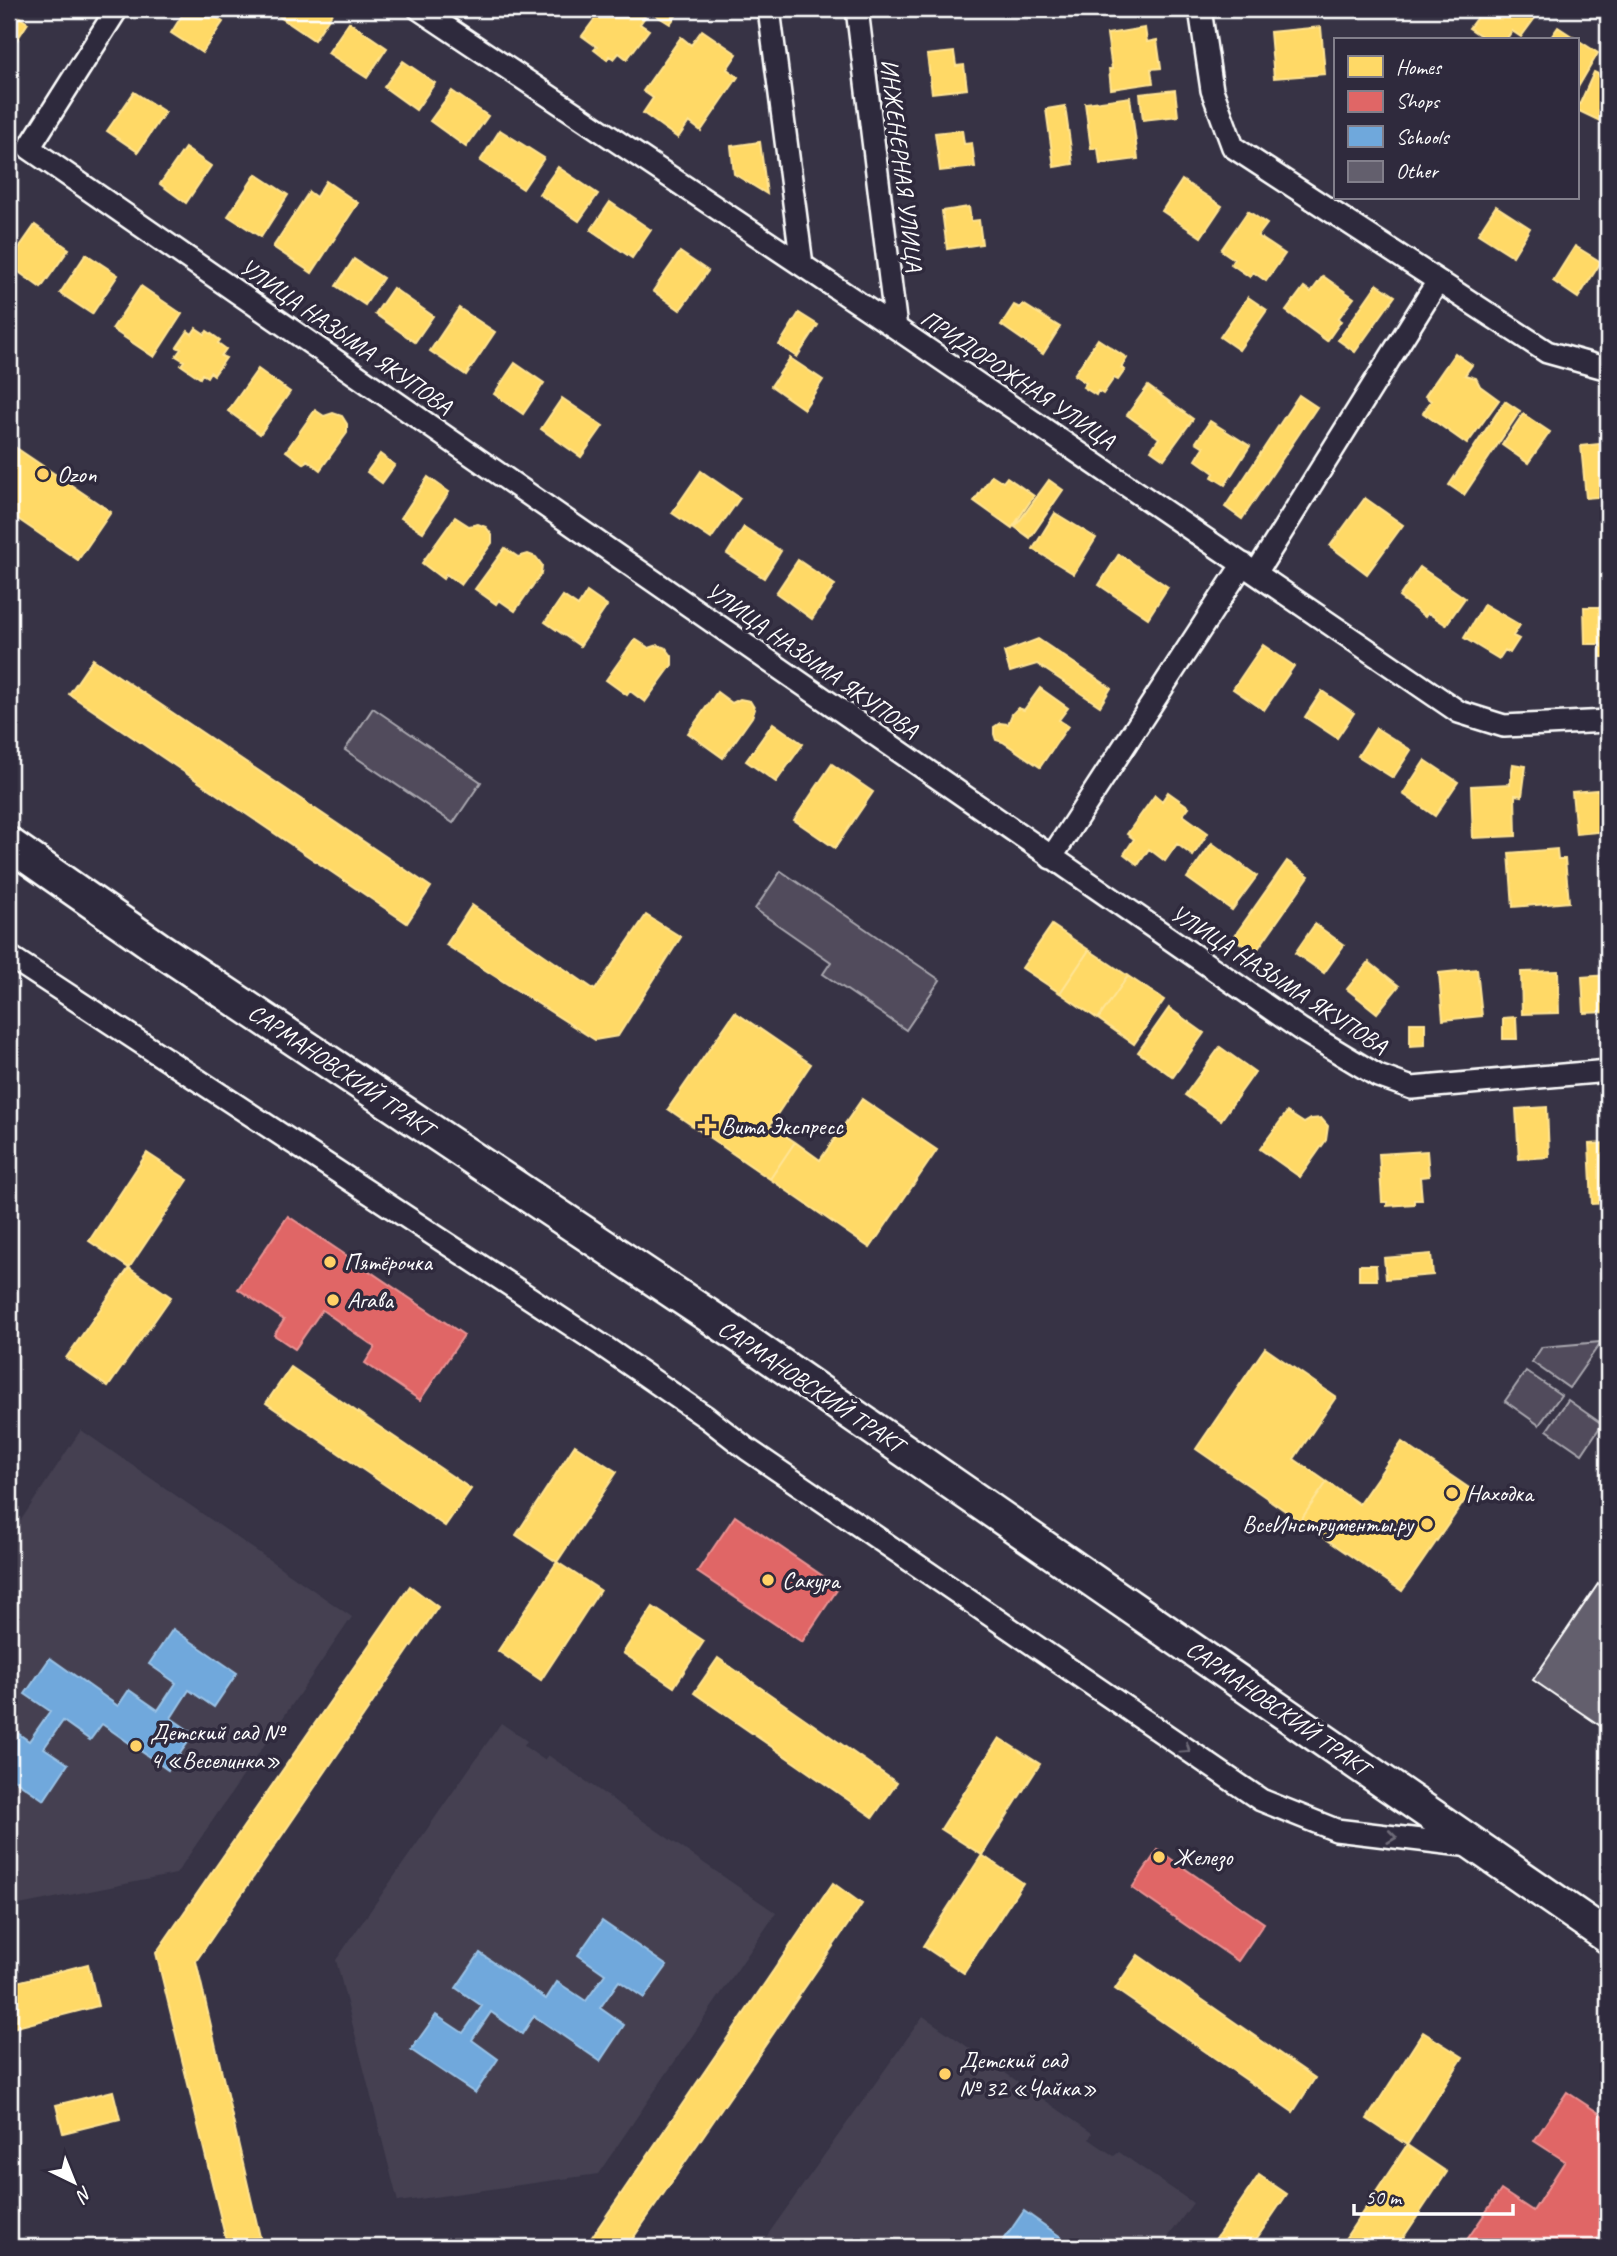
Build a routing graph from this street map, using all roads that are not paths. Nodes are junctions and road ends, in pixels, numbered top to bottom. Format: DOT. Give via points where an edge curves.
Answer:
graph roads {
  1 [pos="117,9"];
  2 [pos="419,9"];
  3 [pos="769,9"];
  4 [pos="856,9"];
  5 [pos="1200,9"];
  6 [pos="802,265"];
  7 [pos="1438,281"];
  8 [pos="896,328"];
  9 [pos="1608,369"];
  10 [pos="1250,569"];
  11 [pos="1608,721"];
  12 [pos="9,844"];
  13 [pos="1051,858"];
  14 [pos="9,956"];
  15 [pos="1608,1071"];
  16 [pos="1479,1847"];
  17 [pos="1608,1937"];
  1 -- 13 [label="street, УЛИЦА НАЗЫМА ЯКУПОВА" via="29,148"];
  2 -- 6 [label="street, ПРИДОРОЖНАЯ УЛИЦА"];
  3 -- 6 [label="street"];
  4 -- 8 [label="street, ИНЖЕНЕРНАЯ УЛИЦА"];
  5 -- 7 [label="street" via="1212,90 1233,147"];
  6 -- 8 [label="street, ПРИДОРОЖНАЯ УЛИЦА"];
  7 -- 9 [label="street" via="1548,352"];
  7 -- 10 [label="street"];
  8 -- 10 [label="street, ПРИДОРОЖНАЯ УЛИЦА"];
  10 -- 11 [label="street, ПРИДОРОЖНАЯ УЛИЦА" via="1459,712 1504,726"];
  10 -- 13 [label="street"];
  12 -- 16 [label="main road, САРМАНОВСКИЙ ТРАКТ" via="745,1340"];
  13 -- 15 [label="street, УЛИЦА НАЗЫМА ЯКУПОВА" via="1300,1029 1378,1076 1412,1088"];
  14 -- 16 [label="street, one-way" via="603,1346 1261,1800 1336,1830"];
  16 -- 17 [label="main road, САРМАНОВСКИЙ ТРАКТ"];
}
